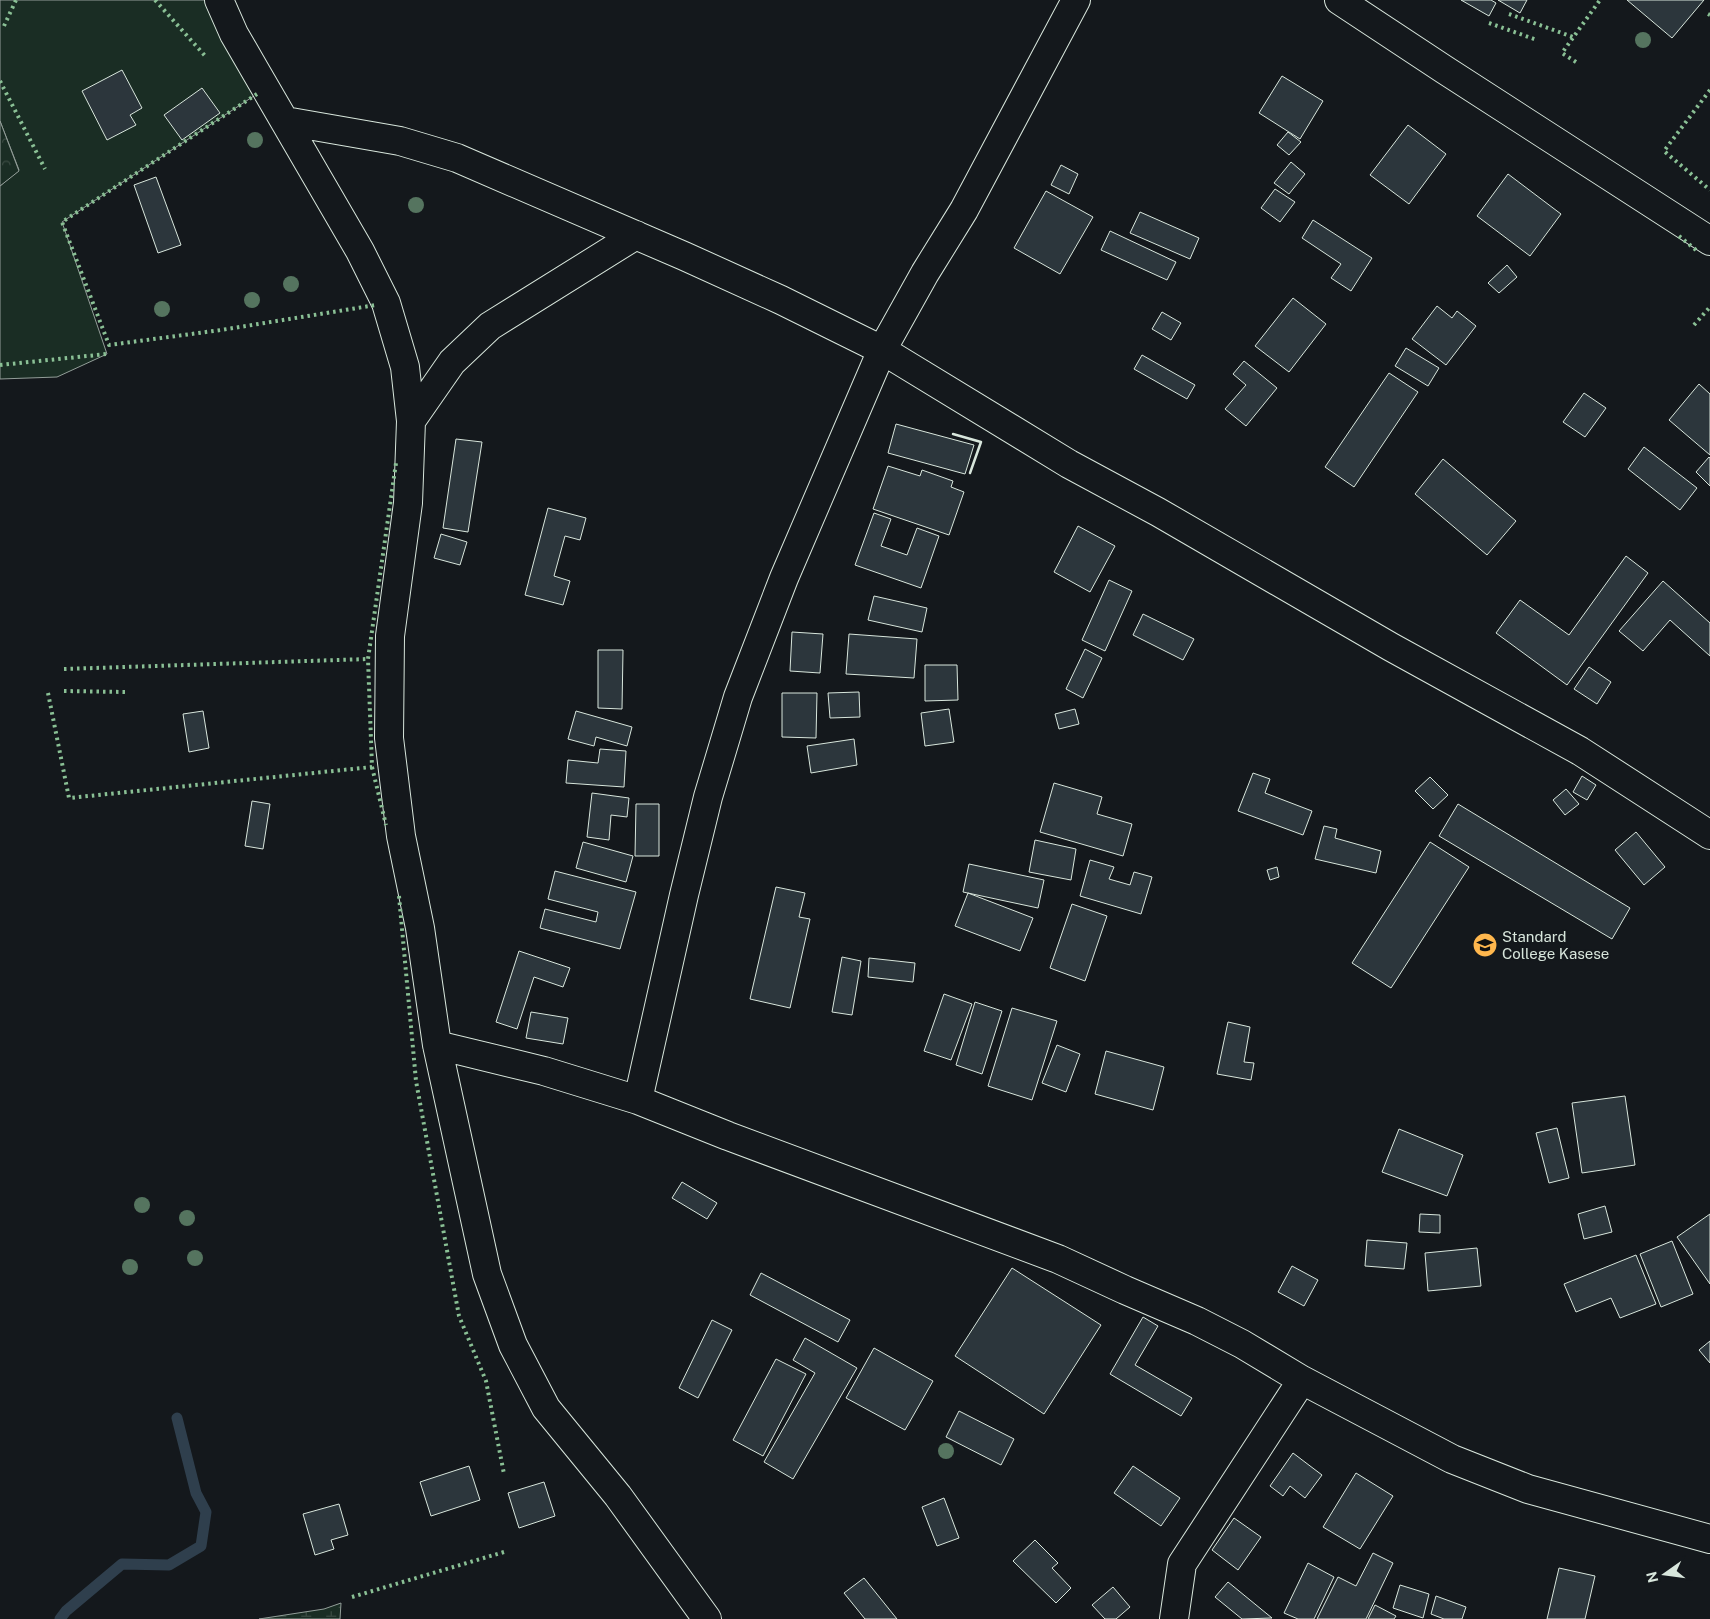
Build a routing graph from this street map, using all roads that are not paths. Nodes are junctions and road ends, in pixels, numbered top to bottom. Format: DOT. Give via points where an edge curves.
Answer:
graph roads {
  1 [pos="219,0"];
  2 [pos="1076,0"];
  3 [pos="1339,0"];
  4 [pos="285,121"];
  5 [pos="636,235"];
  6 [pos="1710,241"];
  7 [pos="882,350"];
  8 [pos="411,421"];
  9 [pos="1710,835"];
  10 [pos="437,1045"];
  11 [pos="638,1100"];
  12 [pos="1302,1380"];
  13 [pos="1710,1538"];
  14 [pos="706,1619"];
  15 [pos="1174,1619"];
  1 -- 4 [label="street" via="234,34"];
  2 -- 7 [label="street" via="964,210"];
  3 -- 6 [label="street"];
  4 -- 5 [label="street" via="400,141 457,158"];
  4 -- 8 [label="street" via="360,251 386,304 405,367"];
  5 -- 7 [label="street" via="781,300"];
  5 -- 8 [label="street" via="490,326 452,362"];
  7 -- 9 [label="street" via="1069,464 1580,751"];
  7 -- 11 [label="street" via="784,578 738,697 708,797"];
  8 -- 10 [label="street" via="408,503 390,636 389,738 401,836 420,928"];
  10 -- 11 [label="street" via="544,1071"];
  10 -- 14 [label="street" via="487,1274 513,1345 546,1408 618,1496"];
  11 -- 12 [label="street" via="1058,1259 1197,1320"];
  12 -- 13 [label="street" via="1452,1459 1528,1489"];
  12 -- 15 [label="street" via="1182,1564"];
}
